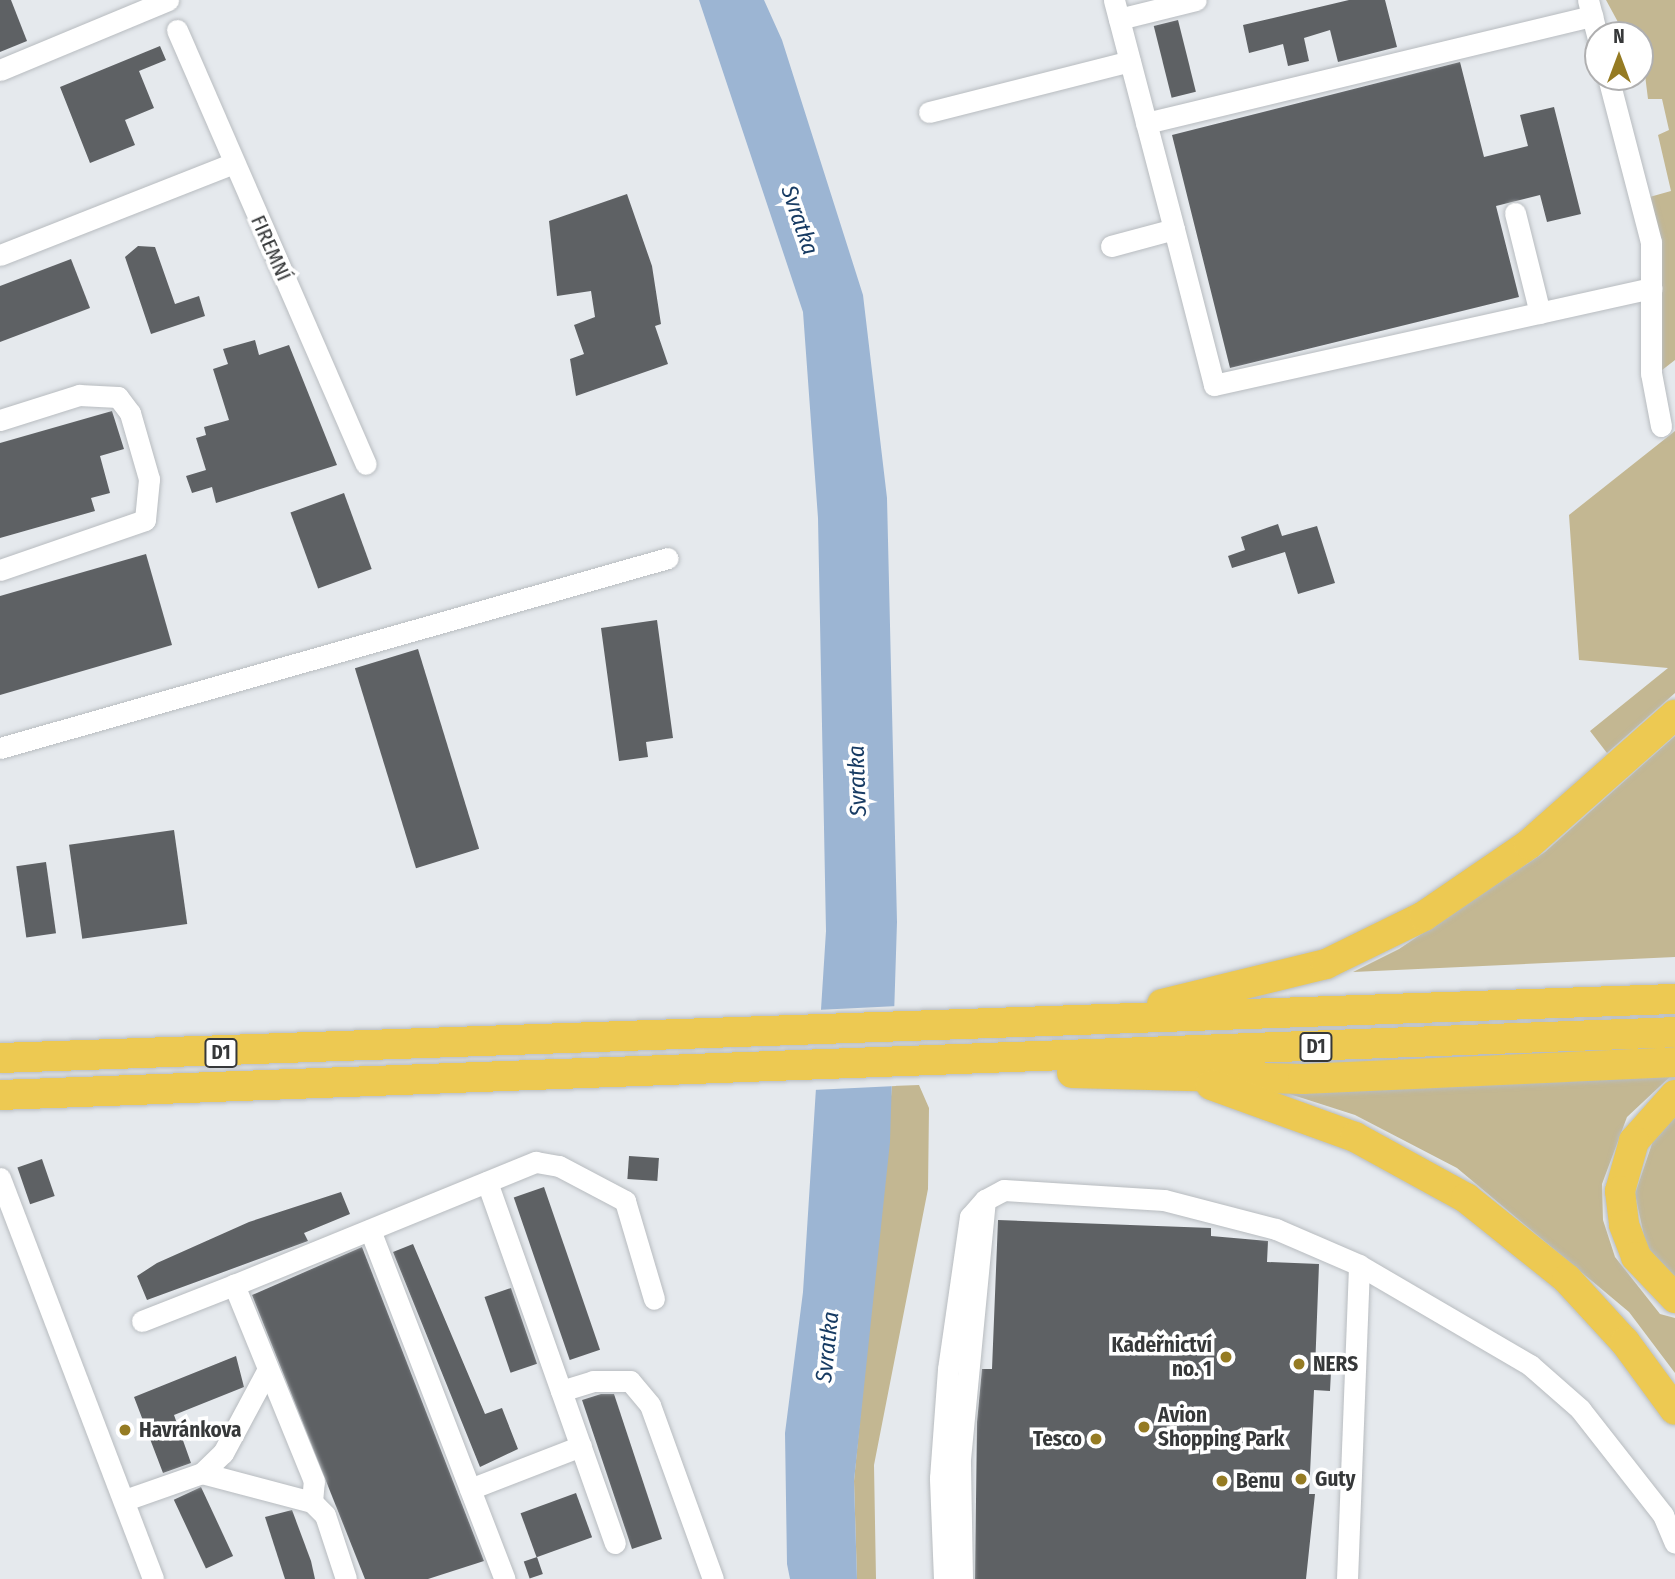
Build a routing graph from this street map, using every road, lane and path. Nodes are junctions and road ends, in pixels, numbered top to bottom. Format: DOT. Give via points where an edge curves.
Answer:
graph roads {
  1 [pos="168,0"];
  2 [pos="1196,0"];
  3 [pos="1590,8"];
  4 [pos="1116,9"];
  5 [pos="177,30"];
  6 [pos="1130,61"];
  7 [pos="0,70"];
  8 [pos="1612,91"];
  9 [pos="929,112"];
  10 [pos="1146,123"];
  11 [pos="233,163"];
  12 [pos="1515,213"];
  13 [pos="1174,229"];
  14 [pos="1111,246"];
  15 [pos="0,255"];
  16 [pos="1651,288"];
  17 [pos="1540,313"];
  18 [pos="0,420"];
  19 [pos="1661,426"];
  20 [pos="366,464"];
  21 [pos="668,558"];
  22 [pos="0,570"];
  23 [pos="1675,715"];
  24 [pos="0,748"];
  25 [pos="1675,999"];
  26 [pos="1062,1023"];
  27 [pos="1675,1032"];
  28 [pos="2,1058"];
  29 [pos="957,1060"];
  30 [pos="1675,1062"];
  31 [pos="1195,1078"];
  32 [pos="4,1095"];
  33 [pos="1675,1095"];
  34 [pos="0,1178"];
  35 [pos="487,1182"];
  36 [pos="985,1200"];
  37 [pos="370,1230"];
  38 [pos="1359,1265"];
  39 [pos="233,1285"];
  40 [pos="1675,1298"];
  41 [pos="654,1299"];
  42 [pos="142,1321"];
  43 [pos="268,1369"];
  44 [pos="561,1391"];
  45 [pos="1675,1410"];
  46 [pos="581,1446"];
  47 [pos="202,1473"];
  48 [pos="470,1489"];
  49 [pos="125,1500"];
  50 [pos="312,1502"];
  51 [pos="615,1543"];
  52 [pos="1675,1543"];
  53 [pos="153,1579"];
  54 [pos="345,1579"];
  55 [pos="505,1579"];
  56 [pos="713,1579"];
  57 [pos="944,1579"];
  58 [pos="962,1579"];
  59 [pos="1347,1579"];
  1 -- 7 [label="street"];
  2 -- 4 [label="street"];
  3 -- 10 [label="street"];
  4 -- 6 [label="street"];
  5 -- 11 [label="street, FIREMNÍ"];
  6 -- 9 [label="street"];
  6 -- 10 [label="street"];
  8 -- 16 [label="street" via="1651,242"];
  10 -- 13 [label="street"];
  11 -- 15 [label="street"];
  11 -- 20 [label="street, FIREMNÍ"];
  12 -- 17 [label="street"];
  13 -- 14 [label="street"];
  13 -- 17 [label="street" via="1214,385"];
  16 -- 17 [label="street"];
  16 -- 19 [label="street" via="1651,373"];
  18 -- 22 [label="street" via="79,395 118,397 130,413 149,479 145,520"];
  21 -- 24 [label="street"];
  23 -- 26 [label="highway" via="1509,859 1375,943 1270,982"];
  25 -- 26 [label="highway, D1"];
  26 -- 28 [label="highway, D1"];
  27 -- 29 [label="highway, D1"];
  29 -- 31 [label="highway" via="1052,1073"];
  29 -- 32 [label="highway, D1"];
  30 -- 31 [label="highway" via="1303,1080"];
  31 -- 45 [label="highway" via="1355,1137 1466,1198 1567,1279 1625,1342"];
  33 -- 40 [label="highway" via="1634,1141 1620,1191 1624,1225 1636,1257"];
  34 -- 49 [label="street"];
  35 -- 37 [label="street"];
  35 -- 41 [label="street" via="536,1162 559,1166 625,1201"];
  35 -- 44 [label="street"];
  36 -- 38 [label="street" via="1004,1190 1164,1200 1276,1229"];
  36 -- 57 [label="street" via="970,1217 948,1369 940,1478"];
  36 -- 58 [label="street" via="960,1459"];
  37 -- 39 [label="street"];
  37 -- 48 [label="street"];
  38 -- 52 [label="street" via="1530,1365 1580,1409 1662,1515"];
  38 -- 59 [label="street"];
  39 -- 42 [label="street"];
  39 -- 43 [label="street"];
  43 -- 47 [label="street" via="223,1453"];
  43 -- 50 [label="street" via="314,1481"];
  44 -- 46 [label="street"];
  44 -- 56 [label="street" via="593,1381 630,1381 650,1405"];
  46 -- 48 [label="street"];
  46 -- 51 [label="street"];
  47 -- 49 [label="street"];
  47 -- 50 [label="street"];
  48 -- 55 [label="street"];
  49 -- 53 [label="street"];
  50 -- 54 [label="street" via="325,1515"];
}
